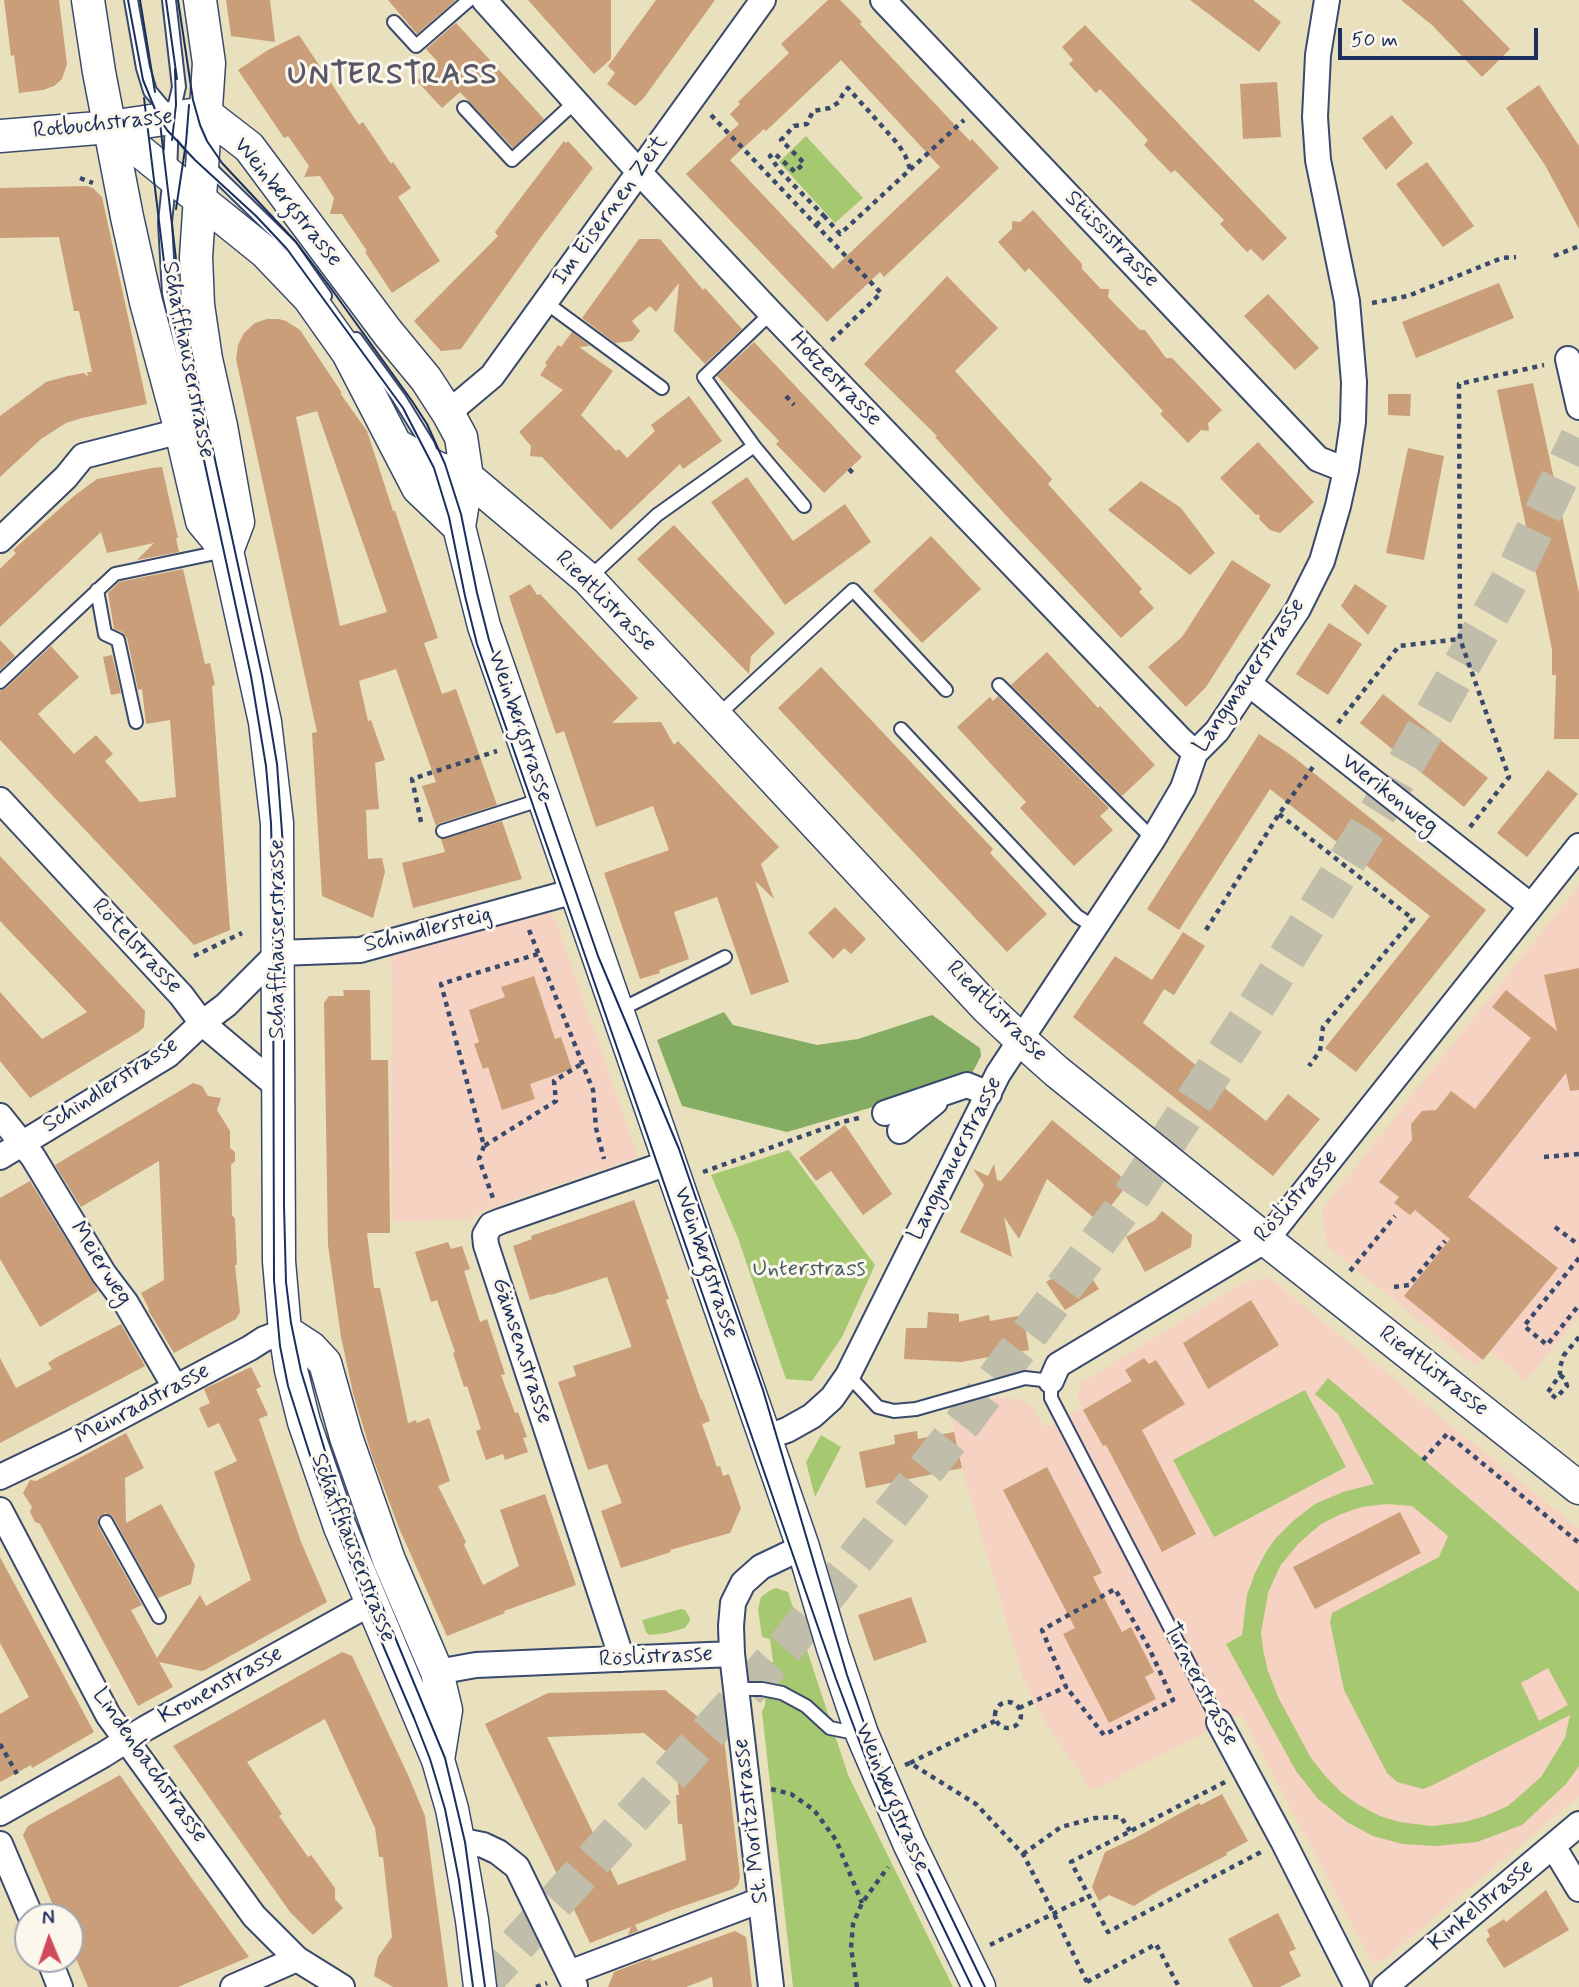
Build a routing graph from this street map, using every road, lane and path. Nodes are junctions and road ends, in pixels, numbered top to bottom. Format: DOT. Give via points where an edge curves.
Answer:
graph roads {
  1 [pos="88,0"];
  2 [pos="131,0"];
  3 [pos="169,0"];
  4 [pos="200,0"];
  5 [pos="469,0"];
  6 [pos="484,0"];
  7 [pos="762,0"];
  8 [pos="883,0"];
  9 [pos="1327,0"];
  10 [pos="394,22"];
  11 [pos="575,102"];
  12 [pos="464,108"];
  13 [pos="205,113"];
  14 [pos="971,113"];
  15 [pos="710,115"];
  16 [pos="172,117"];
  17 [pos="110,127"];
  18 [pos="0,136"];
  19 [pos="202,160"];
  20 [pos="911,171"];
  21 [pos="639,172"];
  22 [pos="170,176"];
  23 [pos="200,199"];
  24 [pos="825,217"];
  25 [pos="817,225"];
  26 [pos="1579,246"];
  27 [pos="1553,256"];
  28 [pos="1516,257"];
  29 [pos="545,302"];
  30 [pos="330,303"];
  31 [pos="1372,304"];
  32 [pos="771,313"];
  33 [pos="345,324"];
  34 [pos="826,346"];
  35 [pos="1568,359"];
  36 [pos="662,387"];
  37 [pos="786,396"];
  38 [pos="794,405"];
  39 [pos="1579,407"];
  40 [pos="448,413"];
  41 [pos="181,431"];
  42 [pos="396,445"];
  43 [pos="754,446"];
  44 [pos="432,456"];
  45 [pos="849,469"];
  46 [pos="1346,470"];
  47 [pos="856,476"];
  48 [pos="467,477"];
  49 [pos="804,506"];
  50 [pos="459,527"];
  51 [pos="0,540"];
  52 [pos="227,551"];
  53 [pos="588,579"];
  54 [pos="97,590"];
  55 [pos="1460,639"];
  56 [pos="0,682"];
  57 [pos="1248,683"];
  58 [pos="999,685"];
  59 [pos="946,690"];
  60 [pos="716,717"];
  61 [pos="136,722"];
  62 [pos="901,729"];
  63 [pos="1324,744"];
  64 [pos="498,750"];
  65 [pos="1195,753"];
  66 [pos="544,799"];
  67 [pos="0,800"];
  68 [pos="1279,814"];
  69 [pos="421,822"];
  70 [pos="443,831"];
  71 [pos="1153,839"];
  72 [pos="1579,846"];
  73 [pos="1455,847"];
  74 [pos="575,891"];
  75 [pos="1531,906"];
  76 [pos="519,908"];
  77 [pos="1094,927"];
  78 [pos="1206,930"];
  79 [pos="242,933"];
  80 [pos="278,953"];
  81 [pos="538,954"];
  82 [pos="194,956"];
  83 [pos="725,957"];
  84 [pos="618,1011"];
  85 [pos="202,1023"];
  86 [pos="1020,1039"];
  87 [pos="583,1063"];
  88 [pos="1309,1066"];
  89 [pos="278,1087"];
  90 [pos="989,1094"];
  91 [pos="0,1116"];
  92 [pos="892,1122"];
  93 [pos="21,1144"];
  94 [pos="484,1146"];
  95 [pos="1579,1154"];
  96 [pos="0,1157"];
  97 [pos="1544,1157"];
  98 [pos="683,1168"];
  99 [pos="607,1170"];
  100 [pos="496,1209"];
  101 [pos="1395,1216"];
  102 [pos="1555,1227"];
  103 [pos="1266,1240"];
  104 [pos="1446,1241"];
  105 [pos="1579,1245"];
  106 [pos="1579,1258"];
  107 [pos="1348,1274"];
  108 [pos="1394,1287"];
  109 [pos="1579,1305"];
  110 [pos="285,1331"];
  111 [pos="1579,1337"];
  112 [pos="848,1375"];
  113 [pos="1560,1375"];
  114 [pos="1051,1381"];
  115 [pos="175,1387"];
  116 [pos="764,1438"];
  117 [pos="1423,1460"];
  118 [pos="0,1477"];
  119 [pos="1579,1488"];
  120 [pos="0,1510"];
  121 [pos="106,1522"];
  122 [pos="1579,1543"];
  123 [pos="803,1547"];
  124 [pos="371,1603"];
  125 [pos="159,1617"];
  126 [pos="732,1654"];
  127 [pos="622,1659"];
  128 [pos="437,1672"];
  129 [pos="1066,1687"];
  130 [pos="736,1689"];
  131 [pos="1019,1708"];
  132 [pos="995,1721"];
  133 [pos="1219,1722"];
  134 [pos="862,1734"];
  135 [pos="127,1741"];
  136 [pos="0,1744"];
  137 [pos="438,1760"];
  138 [pos="910,1763"];
  139 [pos="897,1769"];
  140 [pos="1231,1779"];
  141 [pos="23,1784"];
  142 [pos="767,1788"];
  143 [pos="0,1813"];
  144 [pos="1579,1824"];
  145 [pos="1130,1832"];
  146 [pos="458,1840"];
  147 [pos="0,1844"];
  148 [pos="1553,1846"];
  149 [pos="1268,1849"];
  150 [pos="1023,1854"];
  151 [pos="894,1862"];
  152 [pos="1579,1889"];
  153 [pos="1089,1896"];
  154 [pos="761,1900"];
  155 [pos="25,1903"];
  156 [pos="862,1903"];
  157 [pos="1054,1914"];
  158 [pos="982,1949"];
  159 [pos="297,1959"];
  160 [pos="572,1980"];
  161 [pos="1087,1984"];
  162 [pos="233,1987"];
  163 [pos="342,1987"];
  164 [pos="480,1987"];
  165 [pos="771,1987"];
  166 [pos="857,1987"];
  167 [pos="979,1987"];
  168 [pos="1178,1987"];
  169 [pos="1357,1987"];
  170 [pos="1385,1987"];
  1 -- 17 [label="street, Schaffhauserstrasse"];
  2 -- 16 [label="lane, Weinbergstrasse" via="146,80"];
  3 -- 16 [label="lane, Schaffhauserstrasse" via="179,87"];
  4 -- 13 [label="street, Schaffhauserstrasse" via="209,63"];
  5 -- 10 [label="lane" via="416,46"];
  6 -- 11 [label="street, Hotzestrasse"];
  7 -- 21 [label="street, Im Eisernen Zeit"];
  8 -- 46 [label="street, Stüssistrasse" via="1318,459"];
  9 -- 46 [label="street, Langmauerstrasse" via="1315,117 1318,160 1348,301 1354,382"];
  11 -- 12 [label="lane" via="512,160"];
  11 -- 21 [label="street, Hotzestrasse"];
  13 -- 16 [label="street, Rotbuchstrasse"];
  13 -- 19 [label="street, Schaffhauserstrasse"];
  13 -- 40 [label="street, Weinbergstrasse" via="248,147"];
  14 -- 20 [label="path"];
  15 -- 25 [label="path"];
  16 -- 17 [label="street, Rotbuchstrasse"];
  16 -- 19 [label="lane, Weinbergstrasse"];
  16 -- 22 [label="lane, Schaffhauserstrasse"];
  17 -- 18 [label="street, Rotbuchstrasse"];
  17 -- 22 [label="street, Weinbergstrasse"];
  17 -- 41 [label="street, Schaffhauserstrasse" via="146,302"];
  19 -- 23 [label="street, Schaffhauserstrasse"];
  19 -- 30 [label="lane, Weinbergstrasse" via="290,246"];
  20 -- 24 [label="path" via="840,234"];
  20 -- 24 [label="path" via="898,144 848,88 839,102 813,111 807,124 794,126 781,140 804,163 795,172 774,153 770,156"];
  21 -- 29 [label="street, Im Eisernen Zeit"];
  21 -- 32 [label="street, Hotzestrasse"];
  22 -- 23 [label="street, Weinbergstrasse"];
  22 -- 52 [label="lane, Schaffhauserstrasse" via="164,222 169,293"];
  23 -- 42 [label="street, Weinbergstrasse" via="265,252 309,298 348,353"];
  23 -- 52 [label="street, Schaffhauserstrasse" via="198,304 238,522"];
  24 -- 25 [label="path"];
  25 -- 34 [label="path" via="881,293"];
  26 -- 27 [label="path"];
  28 -- 31 [label="path" via="1502,258 1408,296"];
  29 -- 36 [label="lane"];
  29 -- 40 [label="street, Im Eisernen Zeit" via="492,376"];
  32 -- 43 [label="lane" via="704,377"];
  32 -- 65 [label="street, Hotzestrasse"];
  33 -- 44 [label="lane, Weinbergstrasse" via="398,398"];
  35 -- 39 [label="street"];
  35 -- 55 [label="path" via="1459,384"];
  37 -- 38 [label="path"];
  40 -- 48 [label="street, Weinbergstrasse" via="461,437"];
  41 -- 51 [label="street" via="83,456"];
  41 -- 52 [label="street, Schaffhauserstrasse" via="202,521"];
  42 -- 44 [label="street"];
  42 -- 50 [label="street, Weinbergstrasse" via="418,488"];
  43 -- 49 [label="lane"];
  43 -- 53 [label="lane" via="657,515"];
  44 -- 48 [label="street"];
  44 -- 50 [label="lane, Weinbergstrasse"];
  45 -- 47 [label="path"];
  46 -- 57 [label="street, Langmauerstrasse" via="1312,583"];
  48 -- 50 [label="street, Weinbergstrasse"];
  48 -- 53 [label="street, Riedtlistrasse"];
  50 -- 66 [label="street, Weinbergstrasse" via="484,626"];
  52 -- 54 [label="lane" via="115,574"];
  52 -- 80 [label="street, Schaffhauserstrasse" via="265,722 277,823"];
  53 -- 60 [label="street, Riedtlistrasse"];
  54 -- 56 [label="lane"];
  54 -- 61 [label="lane" via="105,634 118,640"];
  55 -- 63 [label="path" via="1399,646"];
  55 -- 73 [label="path" via="1509,778"];
  57 -- 63 [label="street, Werikonweg"];
  57 -- 65 [label="street, Langmauerstrasse" via="1217,731"];
  58 -- 71 [label="lane"];
  59 -- 60 [label="lane" via="853,590"];
  60 -- 86 [label="street, Riedtlistrasse"];
  62 -- 77 [label="lane" via="1077,916"];
  63 -- 68 [label="path"];
  63 -- 73 [label="street, Werikonweg"];
  64 -- 69 [label="path" via="412,779"];
  65 -- 71 [label="street, Langmauerstrasse" via="1183,788"];
  66 -- 70 [label="lane"];
  66 -- 74 [label="street, Weinbergstrasse"];
  67 -- 85 [label="street, Rötelstrasse"];
  68 -- 78 [label="path"];
  68 -- 88 [label="path" via="1413,919 1323,1027 1320,1051"];
  71 -- 77 [label="street, Langmauerstrasse"];
  72 -- 75 [label="street, Röslistrasse"];
  73 -- 75 [label="street, Werikonweg"];
  74 -- 76 [label="street, Schindlersteig"];
  74 -- 84 [label="street, Weinbergstrasse"];
  75 -- 103 [label="street, Röslistrasse"];
  76 -- 80 [label="street, Schindlersteig" via="360,950"];
  76 -- 81 [label="path"];
  77 -- 86 [label="street, Langmauerstrasse"];
  79 -- 82 [label="path"];
  80 -- 85 [label="street, Schindlerstrasse"];
  80 -- 89 [label="street, Schaffhauserstrasse"];
  81 -- 87 [label="path"];
  81 -- 94 [label="path" via="441,984"];
  83 -- 84 [label="lane"];
  84 -- 98 [label="street, Weinbergstrasse"];
  85 -- 89 [label="street, Rötelstrasse"];
  85 -- 93 [label="street, Schindlerstrasse" via="168,1055"];
  86 -- 90 [label="street, Langmauerstrasse"];
  86 -- 103 [label="street, Riedtlistrasse"];
  87 -- 94 [label="path" via="554,1081 556,1101"];
  87 -- 99 [label="path" via="593,1090 596,1128"];
  89 -- 110 [label="street, Schaffhauserstrasse" via="279,1251"];
  90 -- 92 [label="street" via="967,1085"];
  90 -- 112 [label="street, Langmauerstrasse"];
  91 -- 93 [label="street, Meierweg"];
  92 -- 98 [label="path" via="842,1122"];
  93 -- 96 [label="street, Schindlerstrasse"];
  93 -- 115 [label="street, Meierweg" via="126,1303"];
  94 -- 100 [label="path" via="479,1158"];
  95 -- 97 [label="path"];
  98 -- 116 [label="street, Weinbergstrasse"];
  98 -- 127 [label="street, Gämsenstrasse" via="500,1221 485,1235"];
  101 -- 107 [label="path"];
  102 -- 105 [label="path"];
  103 -- 114 [label="street, Röslistrasse" via="1058,1365"];
  103 -- 119 [label="street, Riedtlistrasse"];
  104 -- 108 [label="path" via="1409,1285"];
  106 -- 109 [label="path" via="1524,1326 1547,1345"];
  110 -- 115 [label="street, Meinradstrasse"];
  110 -- 124 [label="street, Schaffhauserstrasse" via="304,1422"];
  110 -- 128 [label="street, Schaffhauserstrasse" via="325,1363 389,1560"];
  111 -- 113 [label="path" via="1564,1355"];
  112 -- 114 [label="lane" via="878,1408 894,1411 1025,1378"];
  112 -- 116 [label="street, Langmauerstrasse" via="812,1416"];
  113 -- 113 [label="path" via="1567,1386 1556,1398 1548,1392"];
  114 -- 133 [label="lane, Turnerstrasse" via="1051,1398"];
  115 -- 118 [label="street, Meinradstrasse"];
  116 -- 123 [label="street, Weinbergstrasse"];
  117 -- 122 [label="path" via="1447,1434"];
  120 -- 135 [label="street, Lindenbachstrasse" via="108,1715"];
  121 -- 125 [label="lane"];
  123 -- 126 [label="street, Röslistrasse" via="761,1567 743,1583 733,1603"];
  123 -- 134 [label="street, Weinbergstrasse"];
  124 -- 135 [label="street, Kronenstrasse"];
  124 -- 137 [label="street, Schaffhauserstrasse"];
  126 -- 127 [label="street, Röslistrasse"];
  126 -- 130 [label="street, St. Moritzstrasse"];
  127 -- 128 [label="street, Röslistrasse" via="475,1665"];
  128 -- 137 [label="street, Schaffhauserstrasse" via="446,1710"];
  129 -- 129 [label="path" via="1042,1630 1115,1589 1173,1700 1104,1735"];
  129 -- 131 [label="path"];
  130 -- 134 [label="lane" via="782,1693 806,1706 830,1728"];
  130 -- 154 [label="street, St. Moritzstrasse"];
  131 -- 132 [label="path" via="1001,1704"];
  131 -- 132 [label="path" via="1021,1717 1010,1729"];
  132 -- 138 [label="path"];
  133 -- 169 [label="street, Turnerstrasse"];
  134 -- 167 [label="street, Weinbergstrasse"];
  135 -- 143 [label="street, Kronenstrasse"];
  135 -- 159 [label="street, Lindenbachstrasse" via="254,1916"];
  136 -- 141 [label="path"];
  137 -- 146 [label="street, Schaffhauserstrasse"];
  138 -- 139 [label="path"];
  138 -- 150 [label="path" via="976,1804"];
  140 -- 145 [label="path"];
  142 -- 156 [label="path" via="791,1794 814,1810 836,1840"];
  144 -- 148 [label="street, Kinkelstrasse"];
  145 -- 150 [label="path" via="1121,1817 1096,1818 1061,1827"];
  145 -- 153 [label="path" via="1071,1862"];
  146 -- 160 [label="street" via="483,1845 517,1867"];
  146 -- 164 [label="street, Schaffhauserstrasse"];
  147 -- 155 [label="street"];
  148 -- 152 [label="street"];
  148 -- 170 [label="street, Kinkelstrasse"];
  149 -- 153 [label="path" via="1108,1932"];
  150 -- 157 [label="path"];
  151 -- 156 [label="path"];
  153 -- 157 [label="path"];
  154 -- 160 [label="street"];
  154 -- 165 [label="street, St. Moritzstrasse"];
  156 -- 166 [label="path" via="853,1924 851,1948"];
  157 -- 158 [label="path"];
  157 -- 161 [label="path"];
  159 -- 162 [label="street"];
  159 -- 163 [label="street, Lindenbachstrasse"];
  161 -- 168 [label="path" via="1156,1944"];
}
